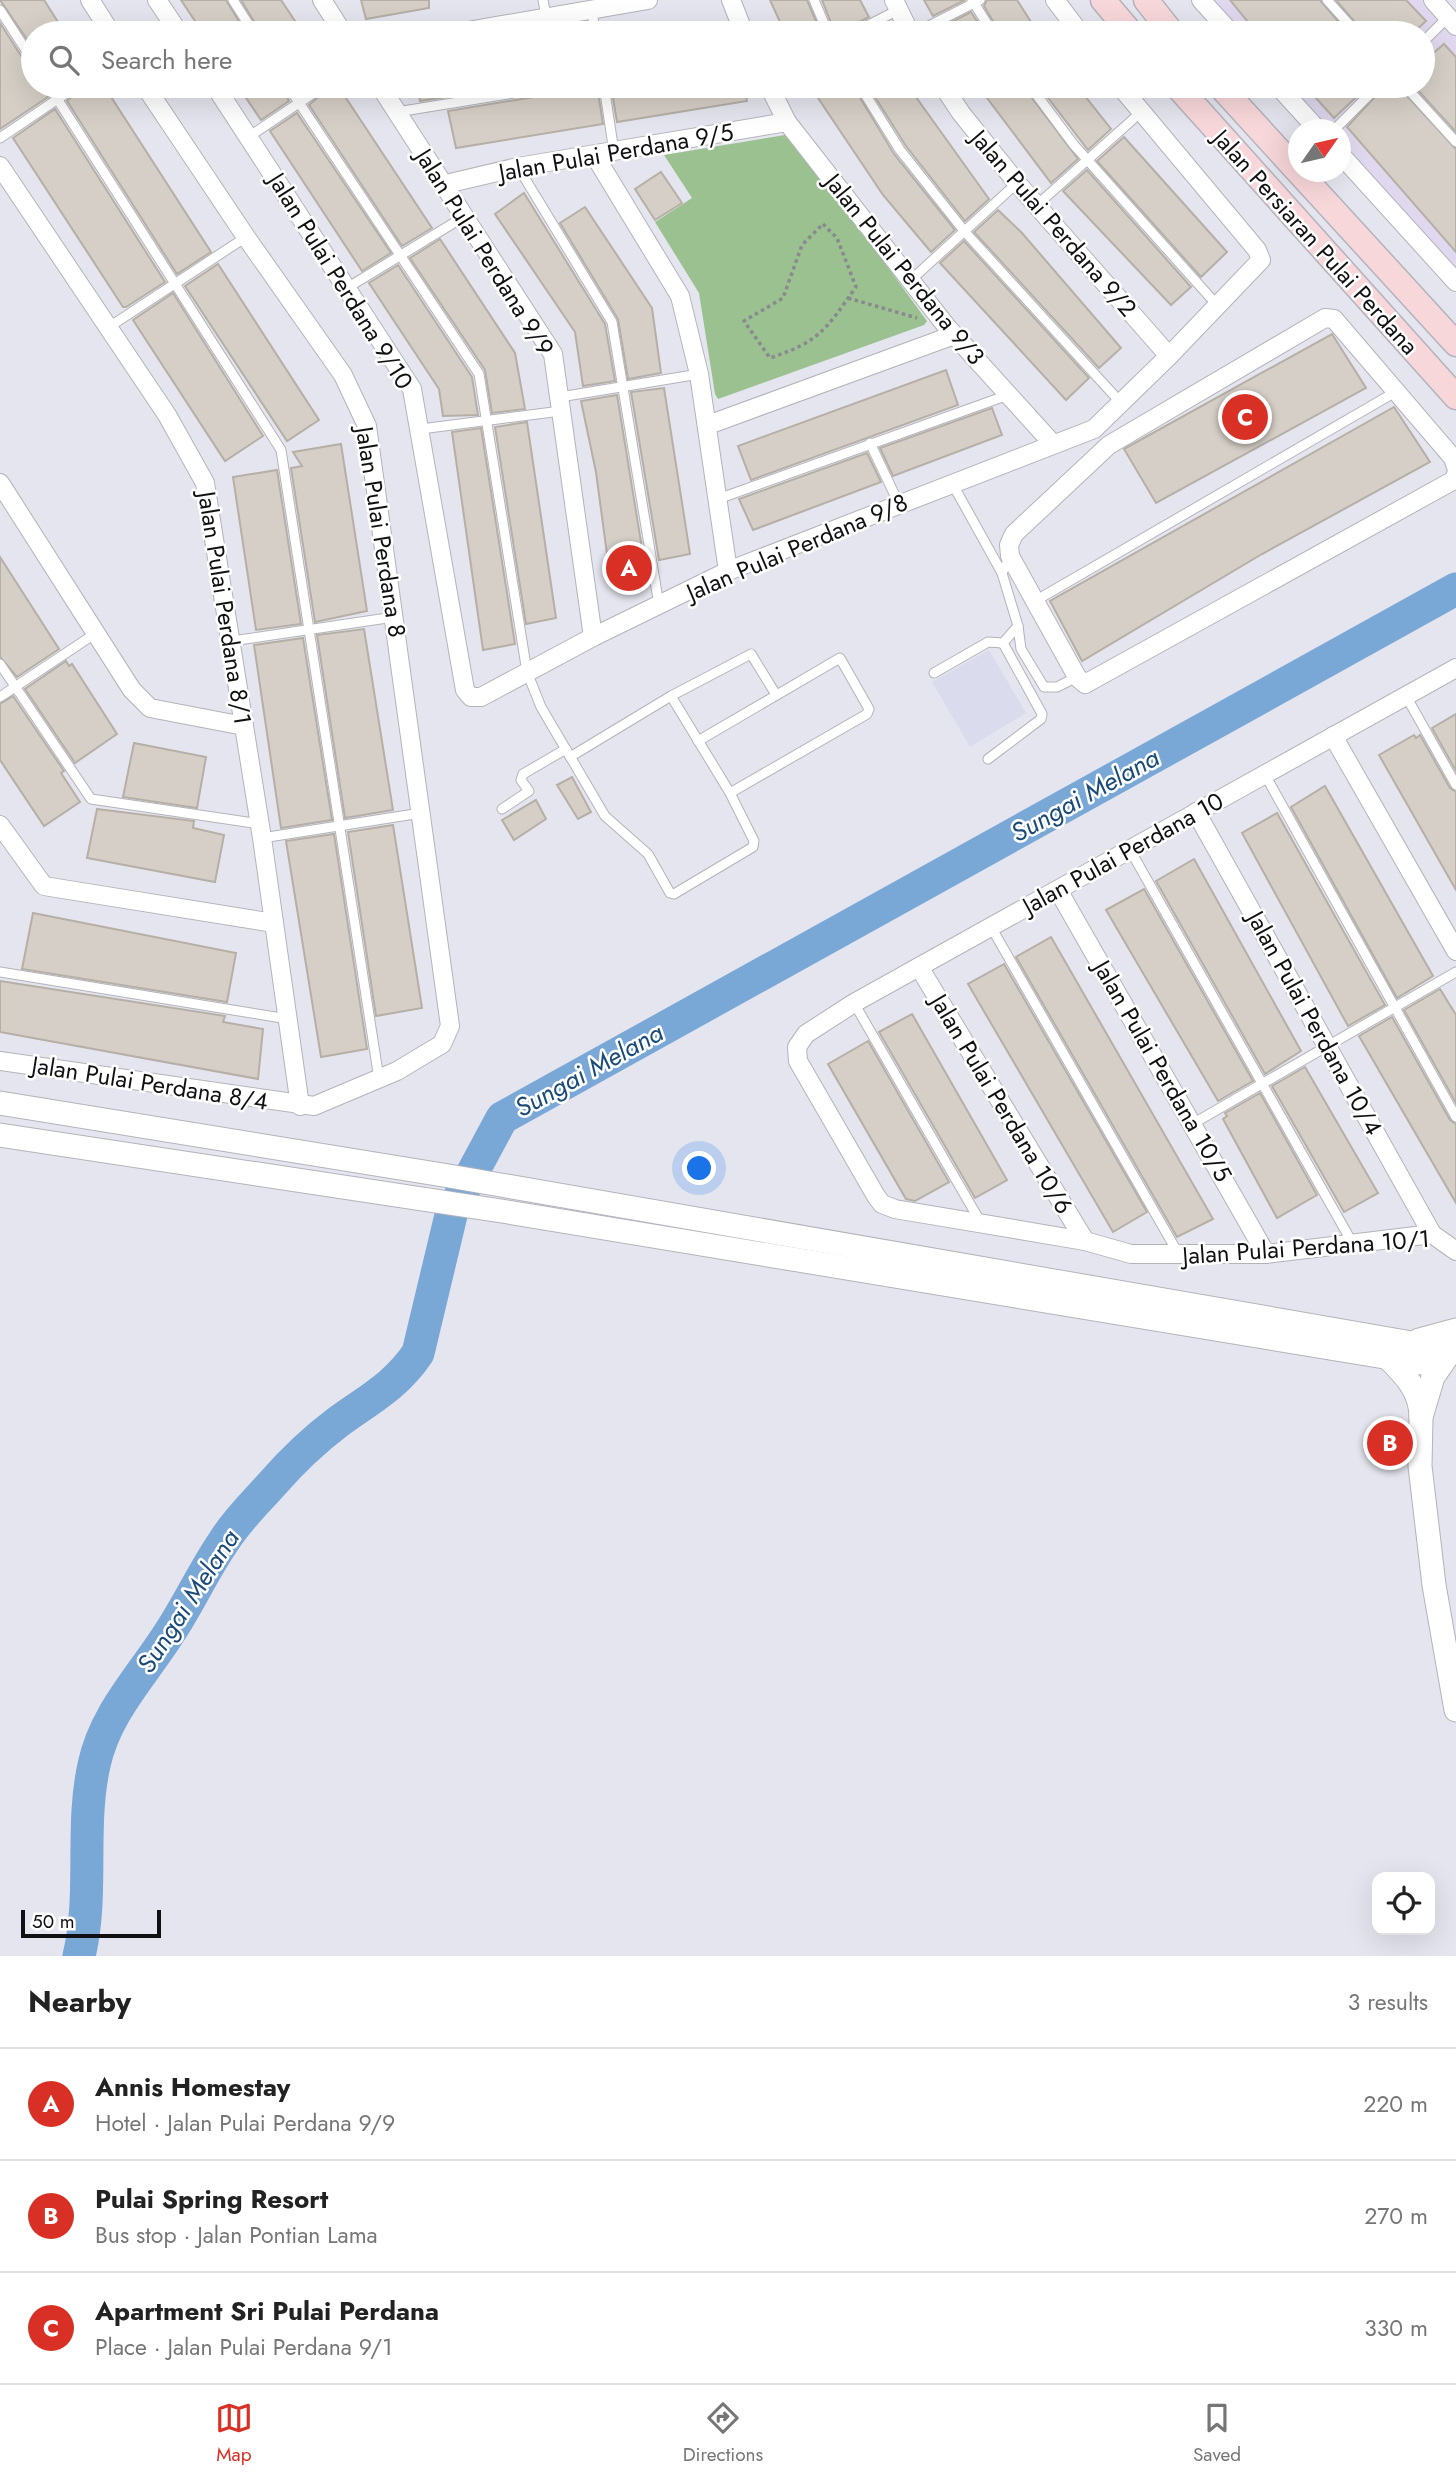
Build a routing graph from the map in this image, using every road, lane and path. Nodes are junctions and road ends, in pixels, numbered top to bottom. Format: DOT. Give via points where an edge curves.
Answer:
graph roads {
  1 [pos="90,0"];
  2 [pos="156,0"];
  3 [pos="233,0"];
  4 [pos="322,0"];
  5 [pos="648,0"];
  6 [pos="732,0"];
  7 [pos="814,0"];
  8 [pos="1055,0"];
  9 [pos="1103,0"];
  10 [pos="1146,0"];
  11 [pos="1201,0"];
  12 [pos="1327,0"];
  13 [pos="1433,0"];
  14 [pos="975,1"];
  15 [pos="896,5"];
  16 [pos="545,8"];
  17 [pos="592,9"];
  18 [pos="0,10"];
  19 [pos="103,21"];
  20 [pos="171,21"];
  21 [pos="246,21"];
  22 [pos="336,21"];
  23 [pos="499,21"];
  24 [pos="594,21"];
  25 [pos="740,21"];
  26 [pos="823,21"];
  27 [pos="871,21"];
  28 [pos="906,21"];
  29 [pos="936,21"];
  30 [pos="986,21"];
  31 [pos="1071,21"];
  32 [pos="1121,21"];
  33 [pos="1163,21"];
  34 [pos="1220,21"];
  35 [pos="1346,21"];
  36 [pos="1452,22"];
  37 [pos="1435,34"];
  38 [pos="21,42"];
  39 [pos="153,98"];
  40 [pos="223,98"];
  41 [pos="296,98"];
  42 [pos="306,98"];
  43 [pos="388,98"];
  44 [pos="486,98"];
  45 [pos="606,98"];
  46 [pos="775,98"];
  47 [pos="868,98"];
  48 [pos="951,98"];
  49 [pos="1040,98"];
  50 [pos="1129,98"];
  51 [pos="1188,98"];
  52 [pos="1231,98"];
  53 [pos="1289,98"];
  54 [pos="1366,98"];
  55 [pos="1416,98"];
  56 [pos="58,99"];
  57 [pos="299,103"];
  58 [pos="397,113"];
  59 [pos="1140,113"];
  60 [pos="1308,119"];
  61 [pos="1345,119"];
  62 [pos="787,122"];
  63 [pos="250,136"];
  64 [pos="0,138"];
  65 [pos="1456,142"];
  66 [pos="614,152"];
  67 [pos="595,156"];
  68 [pos="1088,158"];
  69 [pos="0,166"];
  70 [pos="1351,166"];
  71 [pos="518,167"];
  72 [pos="1017,183"];
  73 [pos="446,184"];
  74 [pos="1037,205"];
  75 [pos="465,216"];
  76 [pos="965,232"];
  77 [pos="246,237"];
  78 [pos="402,254"];
  79 [pos="911,280"];
  80 [pos="1456,282"];
  81 [pos="174,284"];
  82 [pos="347,288"];
  83 [pos="848,298"];
  84 [pos="1217,305"];
  85 [pos="109,327"];
  86 [pos="951,331"];
  87 [pos="1456,344"];
  88 [pos="1170,356"];
  89 [pos="699,374"];
  90 [pos="622,387"];
  91 [pos="1397,391"];
  92 [pos="1008,395"];
  93 [pos="1456,397"];
  94 [pos="560,404"];
  95 [pos="1122,404"];
  96 [pos="488,420"];
  97 [pos="708,425"];
  98 [pos="421,429"];
  99 [pos="1094,429"];
  100 [pos="870,443"];
  101 [pos="1053,444"];
  102 [pos="1109,445"];
  103 [pos="1456,467"];
  104 [pos="1456,474"];
  105 [pos="0,482"];
  106 [pos="952,483"];
  107 [pos="718,499"];
  108 [pos="898,504"];
  109 [pos="1010,556"];
  110 [pos="728,571"];
  111 [pos="1002,573"];
  112 [pos="1035,601"];
  113 [pos="659,606"];
  114 [pos="394,617"];
  115 [pos="1018,626"];
  116 [pos="312,630"];
  117 [pos="96,633"];
  118 [pos="593,637"];
  119 [pos="232,641"];
  120 [pos="1003,643"];
  121 [pos="0,664"];
  122 [pos="1456,668"];
  123 [pos="527,673"];
  124 [pos="934,673"];
  125 [pos="1077,677"];
  126 [pos="15,687"];
  127 [pos="775,694"];
  128 [pos="1406,695"];
  129 [pos="671,696"];
  130 [pos="0,697"];
  131 [pos="471,697"];
  132 [pos="244,726"];
  133 [pos="1333,736"];
  134 [pos="698,741"];
  135 [pos="568,753"];
  136 [pos="988,758"];
  137 [pos="1264,774"];
  138 [pos="1456,785"];
  139 [pos="730,793"];
  140 [pos="502,809"];
  141 [pos="1196,812"];
  142 [pos="421,813"];
  143 [pos="0,825"];
  144 [pos="342,826"];
  145 [pos="261,831"];
  146 [pos="1129,848"];
  147 [pos="1058,890"];
  148 [pos="274,923"];
  149 [pos="990,927"];
  150 [pos="1456,951"];
  151 [pos="919,967"];
  152 [pos="0,972"];
  153 [pos="1456,972"];
  154 [pos="854,1003"];
  155 [pos="1394,1008"];
  156 [pos="288,1019"];
  157 [pos="1329,1046"];
  158 [pos="797,1047"];
  159 [pos="0,1061"];
  160 [pos="379,1081"];
  161 [pos="1261,1085"];
  162 [pos="0,1103"];
  163 [pos="300,1106"];
  164 [pos="1456,1117"];
  165 [pos="1194,1123"];
  166 [pos="0,1135"];
  167 [pos="982,1226"];
  168 [pos="1432,1234"];
  169 [pos="1085,1241"];
  170 [pos="1353,1245"];
  171 [pos="1456,1251"];
  172 [pos="1266,1254"];
  173 [pos="1179,1256"];
  174 [pos="1451,1348"];
  175 [pos="1388,1358"];
  176 [pos="1421,1417"];
  177 [pos="1456,1710"];
  1 -- 19 [label="street"];
  2 -- 20 [label="street"];
  3 -- 21 [label="lane"];
  4 -- 22 [label="street"];
  5 -- 17 [label="street"];
  6 -- 25 [label="street"];
  7 -- 26 [label="lane"];
  8 -- 31 [label="street"];
  9 -- 32 [label="main road"];
  10 -- 33 [label="main road"];
  11 -- 34 [label="street"];
  12 -- 35 [label="lane"];
  13 -- 36 [label="street"];
  14 -- 29 [label="lane"];
  14 -- 30 [label="lane"];
  15 -- 27 [label="lane"];
  15 -- 28 [label="street"];
  16 -- 17 [label="street"];
  16 -- 23 [label="street"];
  17 -- 24 [label="lane"];
  18 -- 38 [label="lane"];
  36 -- 37 [label="lane"];
  39 -- 77 [label="street, Jalan Pulai Perdana 8"];
  40 -- 63 [label="street, Jalan Pulai Perdana 9/10"];
  41 -- 57 [label="lane"];
  42 -- 57 [label="lane"];
  43 -- 58 [label="street, Jalan Pulai Perdana 9/9"];
  44 -- 58 [label="lane"];
  45 -- 66 [label="lane"];
  46 -- 62 [label="street, Jalan Pulai Perdana 9/3"];
  47 -- 76 [label="lane" via="900,150"];
  48 -- 72 [label="street, Jalan Pulai Perdana 9/2"];
  49 -- 68 [label="lane"];
  50 -- 59 [label="street"];
  51 -- 93 [label="main road, Jalan Persiaran Pulai Perdana"];
  52 -- 87 [label="main road, Jalan Persiaran Pulai Perdana"];
  53 -- 60 [label="street"];
  54 -- 61 [label="lane"];
  55 -- 65 [label="lane"];
  56 -- 64 [label="lane"];
  56 -- 81 [label="lane"];
  57 -- 63 [label="lane"];
  57 -- 78 [label="lane"];
  58 -- 73 [label="street, Jalan Pulai Perdana 9/9"];
  59 -- 68 [label="lane"];
  59 -- 84 [label="street" via="1261,255"];
  62 -- 66 [label="street, Jalan Pulai Perdana 9/5"];
  62 -- 79 [label="street, Jalan Pulai Perdana 9/3"];
  63 -- 82 [label="street, Jalan Pulai Perdana 9/10"];
  66 -- 67 [label="street, Jalan Pulai Perdana 9/5"];
  67 -- 71 [label="street, Jalan Pulai Perdana 9/5"];
  67 -- 89 [label="street" via="680,296"];
  68 -- 74 [label="lane"];
  68 -- 84 [label="lane"];
  69 -- 85 [label="street, Jalan Pulai Perdana 8/1"];
  70 -- 80 [label="street"];
  71 -- 73 [label="street, Jalan Pulai Perdana 9/5"];
  71 -- 90 [label="lane" via="611,322"];
  72 -- 74 [label="street, Jalan Pulai Perdana 9/2"];
  72 -- 76 [label="lane"];
  73 -- 75 [label="street, Jalan Pulai Perdana 9/9"];
  74 -- 88 [label="street, Jalan Pulai Perdana 9/2"];
  75 -- 78 [label="lane"];
  75 -- 94 [label="street, Jalan Pulai Perdana 9/9" via="553,354"];
  76 -- 79 [label="lane"];
  76 -- 95 [label="lane"];
  77 -- 81 [label="lane"];
  77 -- 114 [label="street, Jalan Pulai Perdana 8" via="343,375 360,408 367,426"];
  78 -- 82 [label="lane"];
  78 -- 96 [label="lane" via="480,374"];
  79 -- 86 [label="street, Jalan Pulai Perdana 9/3"];
  81 -- 85 [label="lane"];
  81 -- 116 [label="lane" via="281,450"];
  82 -- 98 [label="street, Jalan Pulai Perdana 9/10" via="412,389"];
  83 -- 83 [label="path" via="856,287 837,238 823,224 802,245 783,298 744,321 770,358 812,341"];
  83 -- 86 [label="path"];
  84 -- 88 [label="street"];
  85 -- 119 [label="street, Jalan Pulai Perdana 8/1" via="205,483"];
  86 -- 92 [label="street, Jalan Pulai Perdana 9/3"];
  86 -- 97 [label="street"];
  88 -- 95 [label="street"];
  89 -- 90 [label="lane"];
  89 -- 97 [label="street"];
  90 -- 94 [label="lane"];
  90 -- 113 [label="lane"];
  91 -- 102 [label="street" via="1334,319 1325,318"];
  91 -- 103 [label="street"];
  91 -- 112 [label="lane"];
  92 -- 100 [label="lane"];
  92 -- 101 [label="street, Jalan Pulai Perdana 9/3"];
  94 -- 96 [label="lane"];
  94 -- 118 [label="street, Jalan Pulai Perdana 9/9"];
  95 -- 99 [label="street"];
  96 -- 98 [label="lane"];
  96 -- 123 [label="lane"];
  97 -- 107 [label="street"];
  98 -- 131 [label="street, Jalan Pulai Perdana 9/10" via="465,691"];
  99 -- 101 [label="street, Jalan Pulai Perdana 9/8"];
  99 -- 102 [label="street"];
  100 -- 107 [label="lane"];
  100 -- 108 [label="lane"];
  101 -- 106 [label="street, Jalan Pulai Perdana 9/8"];
  102 -- 109 [label="street" via="1014,534"];
  104 -- 125 [label="street" via="1454,480 1093,680 1085,684"];
  105 -- 117 [label="street"];
  106 -- 108 [label="street, Jalan Pulai Perdana 9/8"];
  106 -- 111 [label="lane"];
  107 -- 110 [label="street"];
  108 -- 110 [label="street, Jalan Pulai Perdana 9/8"];
  109 -- 111 [label="lane"];
  109 -- 112 [label="street"];
  110 -- 113 [label="street, Jalan Pulai Perdana 9/8"];
  111 -- 115 [label="lane"];
  112 -- 125 [label="street"];
  113 -- 118 [label="street, Jalan Pulai Perdana 9/8"];
  114 -- 116 [label="lane"];
  114 -- 142 [label="street, Jalan Pulai Perdana 8"];
  115 -- 120 [label="lane"];
  115 -- 125 [label="lane" via="1021,649 1044,687 1058,687"];
  116 -- 119 [label="lane"];
  116 -- 144 [label="lane"];
  117 -- 126 [label="lane"];
  117 -- 132 [label="street" via="132,690 150,708"];
  118 -- 123 [label="street, Jalan Pulai Perdana 9/8"];
  119 -- 132 [label="street, Jalan Pulai Perdana 8/1"];
  120 -- 124 [label="lane" via="988,642"];
  120 -- 136 [label="lane" via="1042,714"];
  121 -- 126 [label="lane"];
  122 -- 128 [label="street, Jalan Pulai Perdana 10"];
  123 -- 131 [label="street, Jalan Pulai Perdana 9/8" via="481,697"];
  123 -- 135 [label="lane"];
  126 -- 130 [label="lane"];
  126 -- 145 [label="lane" via="91,799"];
  127 -- 129 [label="lane" via="751,654"];
  127 -- 134 [label="lane"];
  127 -- 139 [label="lane" via="840,658 870,709"];
  128 -- 133 [label="street, Jalan Pulai Perdana 10"];
  128 -- 138 [label="lane"];
  129 -- 134 [label="lane"];
  129 -- 135 [label="lane"];
  132 -- 145 [label="street, Jalan Pulai Perdana 8/1"];
  133 -- 137 [label="street, Jalan Pulai Perdana 10"];
  133 -- 150 [label="street"];
  134 -- 139 [label="lane"];
  135 -- 139 [label="lane" via="605,816 648,854 674,894 753,847"];
  135 -- 140 [label="lane" via="523,775 521,780 529,792"];
  137 -- 141 [label="street, Jalan Pulai Perdana 10"];
  137 -- 155 [label="lane"];
  141 -- 146 [label="street, Jalan Pulai Perdana 10"];
  141 -- 157 [label="street, Jalan Pulai Perdana 10/4"];
  142 -- 144 [label="lane"];
  142 -- 160 [label="street, Jalan Pulai Perdana 8" via="450,1013 446,1040"];
  143 -- 148 [label="street" via="44,886"];
  144 -- 145 [label="lane"];
  144 -- 160 [label="lane"];
  145 -- 148 [label="street, Jalan Pulai Perdana 8/1"];
  146 -- 147 [label="street, Jalan Pulai Perdana 10"];
  146 -- 161 [label="lane"];
  147 -- 149 [label="street, Jalan Pulai Perdana 10"];
  147 -- 165 [label="street, Jalan Pulai Perdana 10/5"];
  148 -- 156 [label="street, Jalan Pulai Perdana 8/1"];
  149 -- 151 [label="street, Jalan Pulai Perdana 10"];
  149 -- 173 [label="lane"];
  151 -- 154 [label="street, Jalan Pulai Perdana 10"];
  151 -- 169 [label="street, Jalan Pulai Perdana 10/6"];
  152 -- 156 [label="lane"];
  153 -- 155 [label="lane"];
  154 -- 158 [label="street, Jalan Pulai Perdana 10" via="806,1034"];
  154 -- 167 [label="lane"];
  155 -- 157 [label="lane"];
  155 -- 164 [label="lane"];
  156 -- 163 [label="street, Jalan Pulai Perdana 8/1"];
  157 -- 161 [label="lane"];
  157 -- 168 [label="street, Jalan Pulai Perdana 10/4"];
  158 -- 167 [label="street, Jalan Pulai Perdana 10/1" via="798,1061 882,1204"];
  159 -- 163 [label="street, Jalan Pulai Perdana 8/4"];
  160 -- 163 [label="street" via="314,1106"];
  161 -- 165 [label="lane"];
  161 -- 170 [label="lane"];
  162 -- 174 [label="street"];
  165 -- 172 [label="street, Jalan Pulai Perdana 10/5"];
  166 -- 175 [label="street" via="508,1212"];
  167 -- 169 [label="street, Jalan Pulai Perdana 10/1"];
  168 -- 170 [label="street, Jalan Pulai Perdana 10/1"];
  168 -- 171 [label="street, Jalan Pulai Perdana 10/1"];
  169 -- 173 [label="street, Jalan Pulai Perdana 10/1" via="1131,1254"];
  170 -- 172 [label="street, Jalan Pulai Perdana 10/1"];
  172 -- 173 [label="street, Jalan Pulai Perdana 10/1"];
  174 -- 175 [label="street"];
  174 -- 176 [label="street"];
  175 -- 176 [label="street" via="1411,1382"];
  176 -- 177 [label="street" via="1420,1466 1434,1585"];
}
